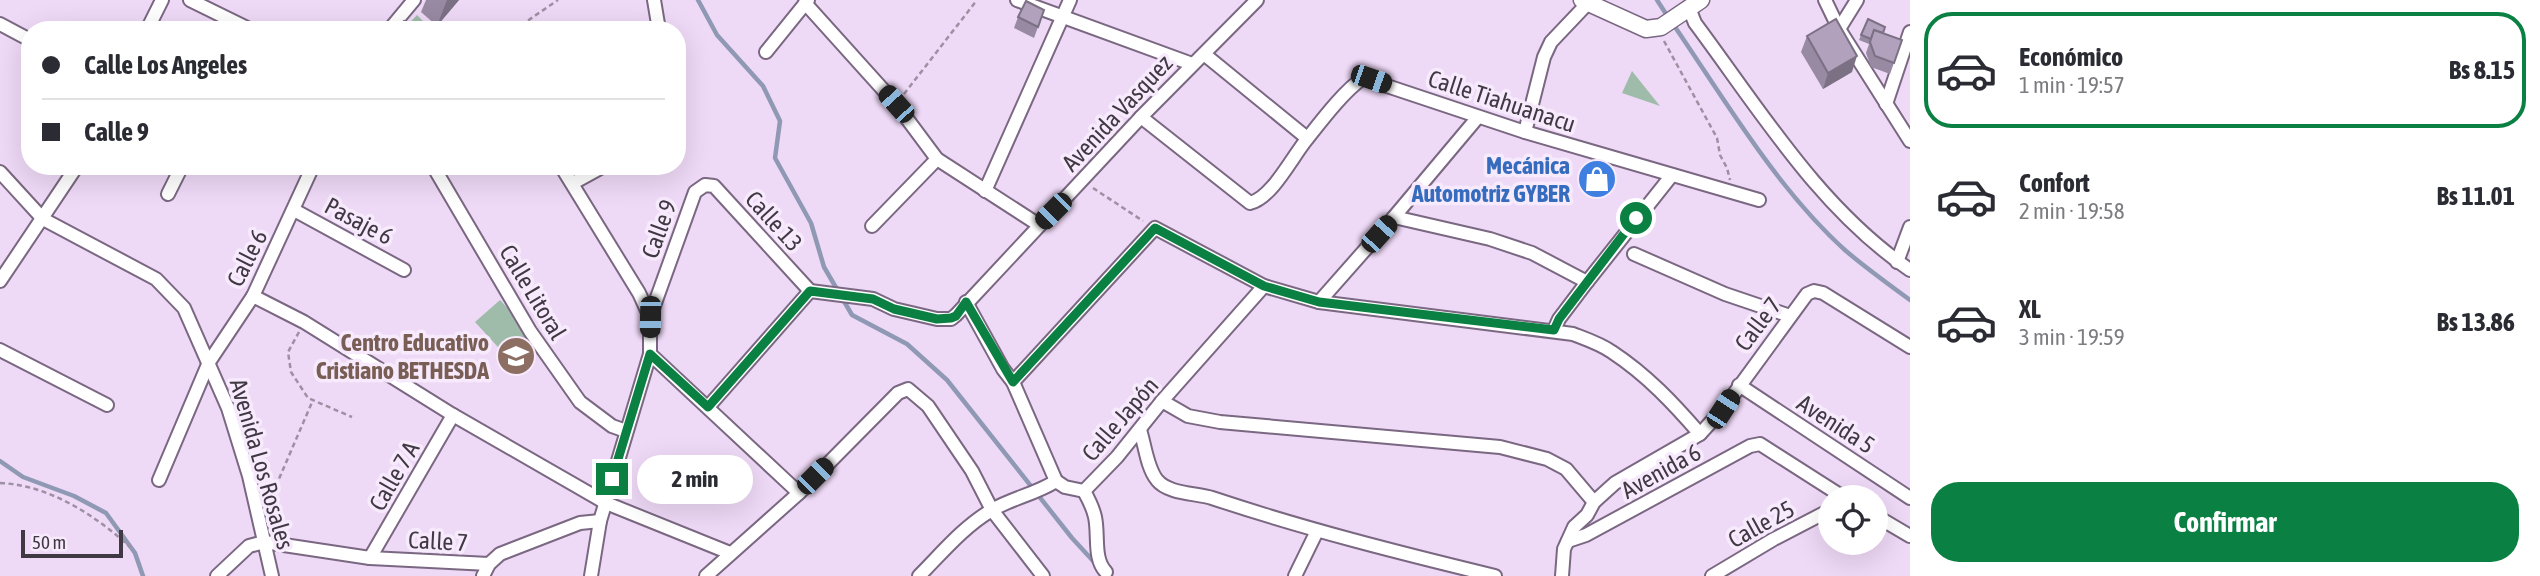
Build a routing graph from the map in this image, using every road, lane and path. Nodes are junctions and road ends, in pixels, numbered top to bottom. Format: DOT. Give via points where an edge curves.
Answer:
graph roads {
  1 [pos="162,0"];
  2 [pos="190,0"];
  3 [pos="414,0"];
  4 [pos="558,0"];
  5 [pos="654,0"];
  6 [pos="976,0"];
  7 [pos="1017,0"];
  8 [pos="1070,0"];
  9 [pos="1257,0"];
  10 [pos="1825,0"];
  11 [pos="1857,0"];
  12 [pos="1585,1"];
  13 [pos="806,2"];
  14 [pos="1690,8"];
  15 [pos="1062,18"];
  16 [pos="152,21"];
  17 [pos="233,21"];
  18 [pos="396,21"];
  19 [pos="527,21"];
  20 [pos="658,21"];
  21 [pos="0,24"];
  22 [pos="1658,28"];
  23 [pos="1839,29"];
  24 [pos="1910,32"];
  25 [pos="21,35"];
  26 [pos="766,52"];
  27 [pos="1204,54"];
  28 [pos="1192,64"];
  29 [pos="896,104"];
  30 [pos="1886,104"];
  31 [pos="1141,117"];
  32 [pos="1478,117"];
  33 [pos="1525,132"];
  34 [pos="1307,138"];
  35 [pos="1910,141"];
  36 [pos="937,159"];
  37 [pos="0,172"];
  38 [pos="72,175"];
  39 [pos="178,175"];
  40 [pos="309,175"];
  41 [pos="438,175"];
  42 [pos="567,175"];
  43 [pos="588,175"];
  44 [pos="1672,175"];
  45 [pos="1082,182"];
  46 [pos="573,183"];
  47 [pos="705,185"];
  48 [pos="985,191"];
  49 [pos="1731,193"];
  50 [pos="168,194"];
  51 [pos="1759,200"];
  52 [pos="294,210"];
  53 [pos="1394,217"];
  54 [pos="43,219"];
  55 [pos="1039,225"];
  56 [pos="872,226"];
  57 [pos="1155,228"];
  58 [pos="1910,228"];
  59 [pos="1634,254"];
  60 [pos="1897,262"];
  61 [pos="404,270"];
  62 [pos="1910,270"];
  63 [pos="0,281"];
  64 [pos="1587,282"];
  65 [pos="1264,286"];
  66 [pos="810,291"];
  67 [pos="253,296"];
  68 [pos="966,302"];
  69 [pos="1319,302"];
  70 [pos="1790,316"];
  71 [pos="650,317"];
  72 [pos="304,323"];
  73 [pos="1554,330"];
  74 [pos="1910,347"];
  75 [pos="0,350"];
  76 [pos="650,354"];
  77 [pos="209,362"];
  78 [pos="1013,382"];
  79 [pos="1739,384"];
  80 [pos="313,400"];
  81 [pos="1163,401"];
  82 [pos="107,405"];
  83 [pos="708,407"];
  84 [pos="453,415"];
  85 [pos="352,417"];
  86 [pos="1140,430"];
  87 [pos="625,431"];
  88 [pos="1700,435"];
  89 [pos="159,481"];
  90 [pos="1056,481"];
  91 [pos="0,483"];
  92 [pos="1824,485"];
  93 [pos="1084,491"];
  94 [pos="799,493"];
  95 [pos="1910,498"];
  96 [pos="1594,502"];
  97 [pos="606,503"];
  98 [pos="996,508"];
  99 [pos="1818,516"];
  100 [pos="600,521"];
  101 [pos="1888,523"];
  102 [pos="259,525"];
  103 [pos="1317,531"];
  104 [pos="1910,536"];
  105 [pos="1568,541"];
  106 [pos="264,542"];
  107 [pos="130,547"];
  108 [pos="730,553"];
  109 [pos="370,558"];
  110 [pos="486,570"];
  111 [pos="1106,572"];
  112 [pos="1562,575"];
  113 [pos="217,576"];
  114 [pos="272,576"];
  115 [pos="591,576"];
  116 [pos="706,576"];
  117 [pos="919,576"];
  118 [pos="1043,576"];
  119 [pos="1295,576"];
  120 [pos="1495,576"];
  121 [pos="1713,576"];
  1 -- 16 [label="street"];
  2 -- 17 [label="street"];
  3 -- 18 [label="street"];
  4 -- 19 [label="path"];
  5 -- 20 [label="street"];
  6 -- 29 [label="path"];
  7 -- 15 [label="street"];
  8 -- 15 [label="street"];
  9 -- 27 [label="street, Avenida Vasquez"];
  10 -- 23 [label="street"];
  11 -- 23 [label="street"];
  12 -- 22 [label="main road" via="1646,29"];
  12 -- 33 [label="street" via="1544,57"];
  13 -- 26 [label="street"];
  13 -- 29 [label="street"];
  14 -- 22 [label="main road"];
  14 -- 60 [label="street" via="1695,23 1814,182 1860,232"];
  15 -- 28 [label="street"];
  15 -- 48 [label="street"];
  21 -- 25 [label="street"];
  22 -- 49 [label="path" via="1717,138"];
  23 -- 30 [label="street"];
  24 -- 30 [label="street"];
  27 -- 28 [label="street, Avenida Vasquez"];
  27 -- 34 [label="street"];
  28 -- 31 [label="street, Avenida Vasquez"];
  29 -- 36 [label="street"];
  30 -- 35 [label="street"];
  31 -- 34 [label="street, Calle Tiahuanacu" via="1250,203 1258,201 1276,181"];
  31 -- 45 [label="street, Avenida Vasquez"];
  32 -- 33 [label="street, Calle Tiahuanacu"];
  32 -- 34 [label="street, Calle Tiahuanacu" via="1363,78"];
  32 -- 53 [label="street"];
  33 -- 44 [label="street, Calle Tiahuanacu"];
  36 -- 48 [label="street"];
  36 -- 56 [label="street"];
  37 -- 54 [label="street, Avenida Los Rosales"];
  38 -- 54 [label="street"];
  39 -- 50 [label="street"];
  40 -- 52 [label="street, Calle 6"];
  41 -- 87 [label="street, Calle Litoral" via="530,331 580,402"];
  42 -- 46 [label="street"];
  43 -- 46 [label="street"];
  44 -- 49 [label="street, Calle Tiahuanacu"];
  44 -- 64 [label="street"];
  45 -- 55 [label="street, Avenida Vasquez"];
  45 -- 57 [label="path"];
  46 -- 71 [label="street"];
  47 -- 66 [label="street, Calle 13" via="715,186"];
  47 -- 71 [label="street, Calle 9" via="695,192"];
  48 -- 55 [label="street"];
  49 -- 51 [label="street, Calle Tiahuanacu"];
  52 -- 61 [label="street, Pasaje 6"];
  52 -- 67 [label="street, Calle 6"];
  53 -- 64 [label="street" via="1532,253"];
  53 -- 69 [label="street"];
  54 -- 63 [label="street"];
  54 -- 77 [label="street, Avenida Los Rosales" via="156,279 184,308"];
  55 -- 68 [label="street, Avenida Vasquez"];
  57 -- 65 [label="street"];
  57 -- 78 [label="street"];
  58 -- 60 [label="street"];
  59 -- 70 [label="street" via="1725,294"];
  60 -- 62 [label="street"];
  64 -- 73 [label="street"];
  65 -- 69 [label="street"];
  65 -- 81 [label="street, Calle Japón"];
  66 -- 68 [label="street, Avenida Vasquez" via="873,299 937,319 956,316"];
  66 -- 83 [label="street"];
  67 -- 72 [label="street"];
  67 -- 77 [label="street, Calle 6"];
  68 -- 78 [label="street"];
  69 -- 73 [label="street"];
  70 -- 74 [label="street, Calle 7" via="1807,295 1823,293"];
  70 -- 79 [label="street, Calle 7"];
  71 -- 76 [label="street, Calle 9"];
  72 -- 80 [label="path" via="288,352 290,372"];
  72 -- 84 [label="street"];
  73 -- 88 [label="street" via="1610,351 1665,394"];
  75 -- 82 [label="street"];
  76 -- 83 [label="street"];
  76 -- 87 [label="street, Calle 9"];
  77 -- 89 [label="street, Calle 6"];
  77 -- 102 [label="street, Avenida Los Rosales" via="249,476"];
  78 -- 90 [label="street"];
  79 -- 88 [label="street, Calle 7"];
  79 -- 95 [label="street, Avenida 5"];
  80 -- 85 [label="path"];
  80 -- 102 [label="path"];
  81 -- 86 [label="street, Calle Japón"];
  81 -- 96 [label="street" via="1188,416 1220,422 1500,447 1566,469"];
  83 -- 94 [label="street"];
  84 -- 97 [label="street"];
  84 -- 109 [label="street, Calle 7 A"];
  86 -- 93 [label="street, Calle Japón"];
  86 -- 103 [label="street" via="1157,481 1168,488"];
  87 -- 97 [label="street, Calle 9"];
  88 -- 96 [label="street, Calle 7" via="1615,483"];
  90 -- 93 [label="street, Calle Japón"];
  90 -- 98 [label="street"];
  91 -- 107 [label="path" via="75,506"];
  92 -- 105 [label="street, Avenida 6" via="1760,444 1750,446 1586,536"];
  93 -- 111 [label="street" via="1095,518 1098,557"];
  94 -- 98 [label="street" via="898,393 908,389 928,406"];
  94 -- 108 [label="street"];
  96 -- 105 [label="street, Calle 7"];
  97 -- 100 [label="street, Calle 9"];
  97 -- 108 [label="street"];
  98 -- 117 [label="street" via="962,532"];
  98 -- 118 [label="street"];
  99 -- 121 [label="street, Calle 25"];
  100 -- 110 [label="street, Calle 7" via="580,523 500,554"];
  100 -- 115 [label="street, Calle 9"];
  101 -- 104 [label="street"];
  102 -- 106 [label="street, Avenida Los Rosales"];
  103 -- 119 [label="street"];
  103 -- 120 [label="street"];
  105 -- 112 [label="street"];
  106 -- 109 [label="street, Calle 7"];
  106 -- 113 [label="street" via="249,546"];
  106 -- 114 [label="street, Avenida Los Rosales"];
  108 -- 116 [label="street"];
  109 -- 110 [label="street, Calle 7"];
}
